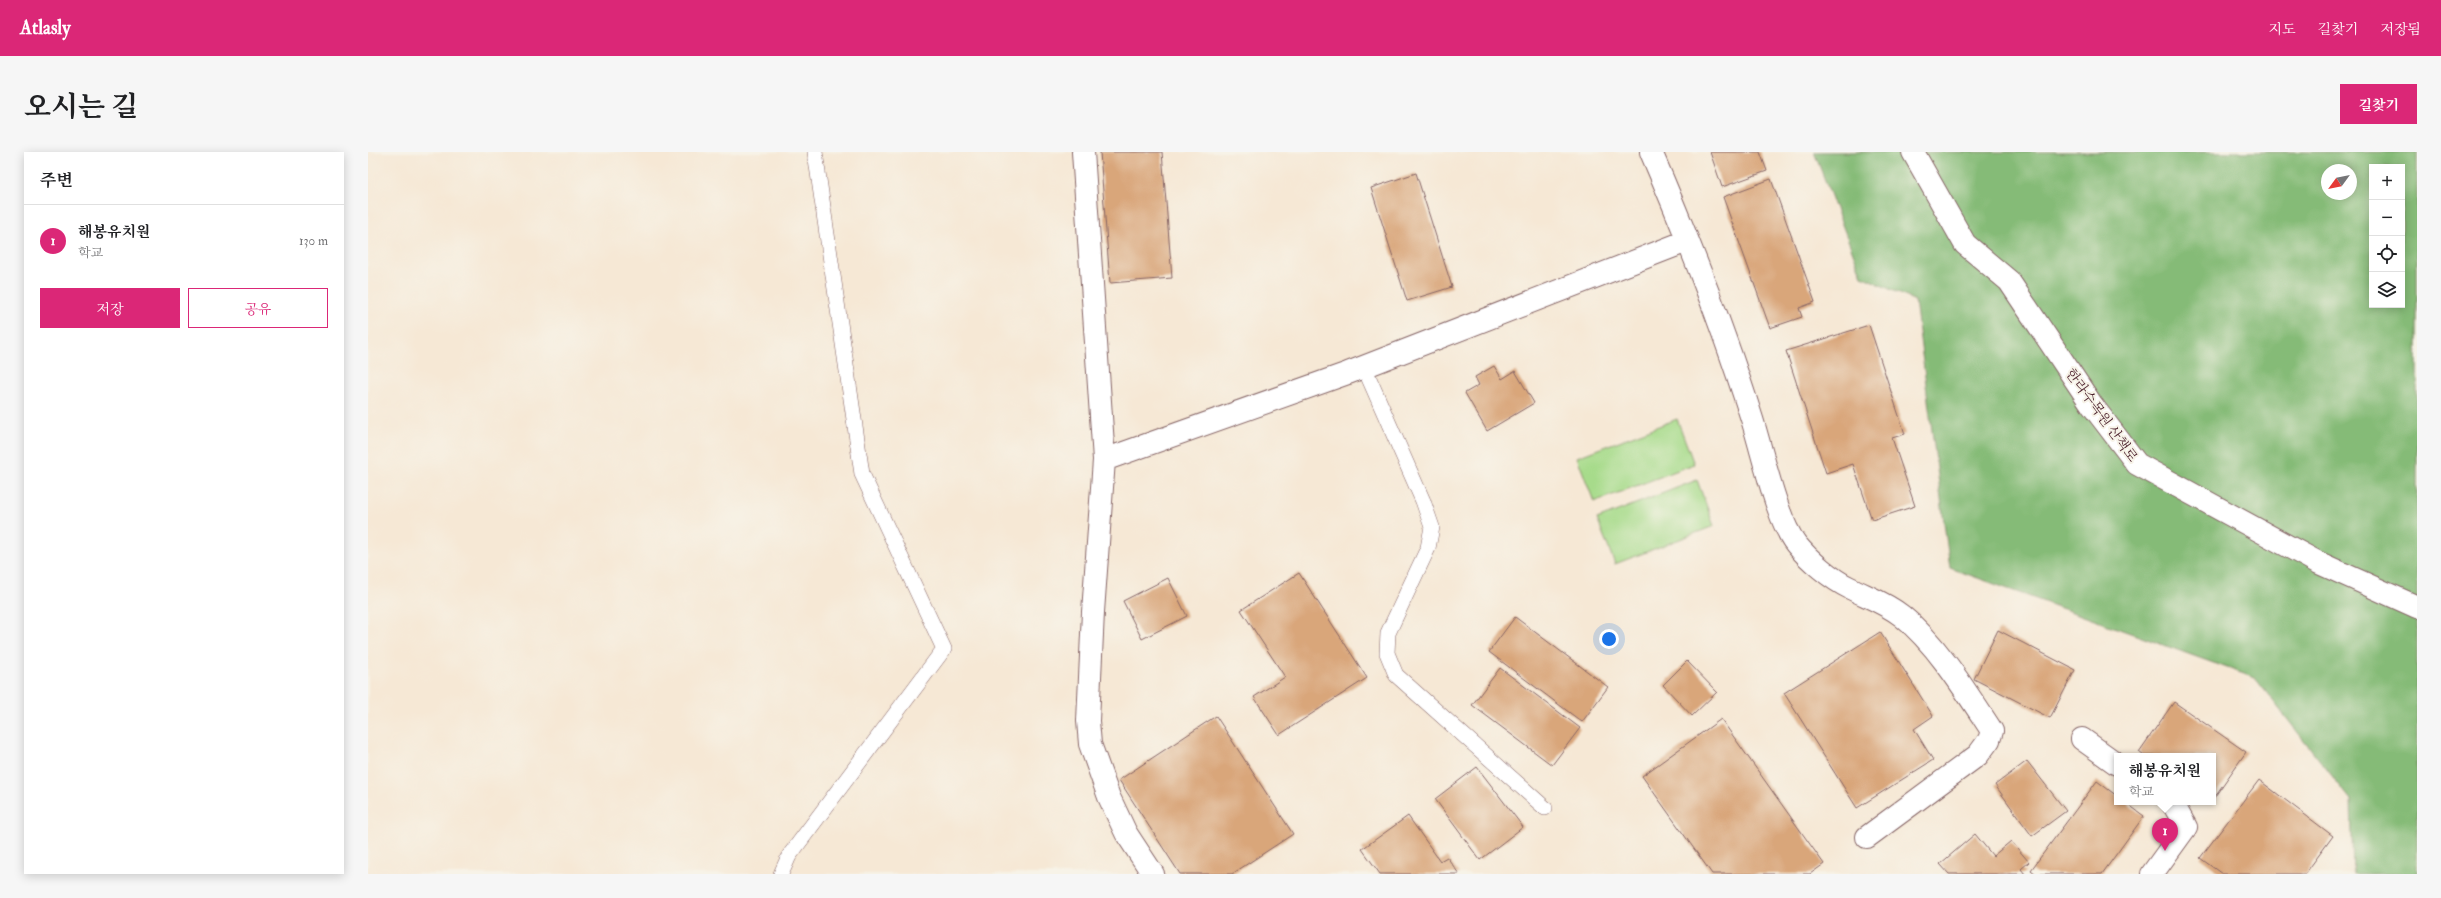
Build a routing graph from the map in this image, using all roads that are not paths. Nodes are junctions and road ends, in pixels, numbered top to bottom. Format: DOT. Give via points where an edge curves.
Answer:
graph roads {
  1 [pos="816,152"];
  2 [pos="1083,152"];
  3 [pos="1651,152"];
  4 [pos="1913,152"];
  5 [pos="1687,242"];
  6 [pos="1364,367"];
  7 [pos="1104,460"];
  8 [pos="2417,607"];
  9 [pos="2082,739"];
  10 [pos="2114,762"];
  11 [pos="2174,805"];
  12 [pos="1545,808"];
  13 [pos="1867,837"];
  14 [pos="781,874"];
  15 [pos="1153,874"];
  16 [pos="2152,874"];
  1 -- 14 [label="lane" via="862,474 944,649 789,856"];
  2 -- 7 [label="street"];
  3 -- 5 [label="street"];
  4 -- 8 [label="street, 한라수목원 산책로" via="1965,244 2010,281 2092,405 2137,464 2317,562"];
  5 -- 6 [label="street"];
  5 -- 13 [label="street" via="1751,414 1783,519 1796,544 1827,572 1849,588 1876,599 1902,616 1928,640 1992,731 1978,756"];
  6 -- 7 [label="street"];
  6 -- 12 [label="lane" via="1432,527 1428,548 1388,633 1387,653 1396,675"];
  7 -- 15 [label="street" via="1088,721 1090,744 1109,797 1126,833"];
  9 -- 10 [label="street"];
  11 -- 16 [label="street" via="2186,827"];
}
